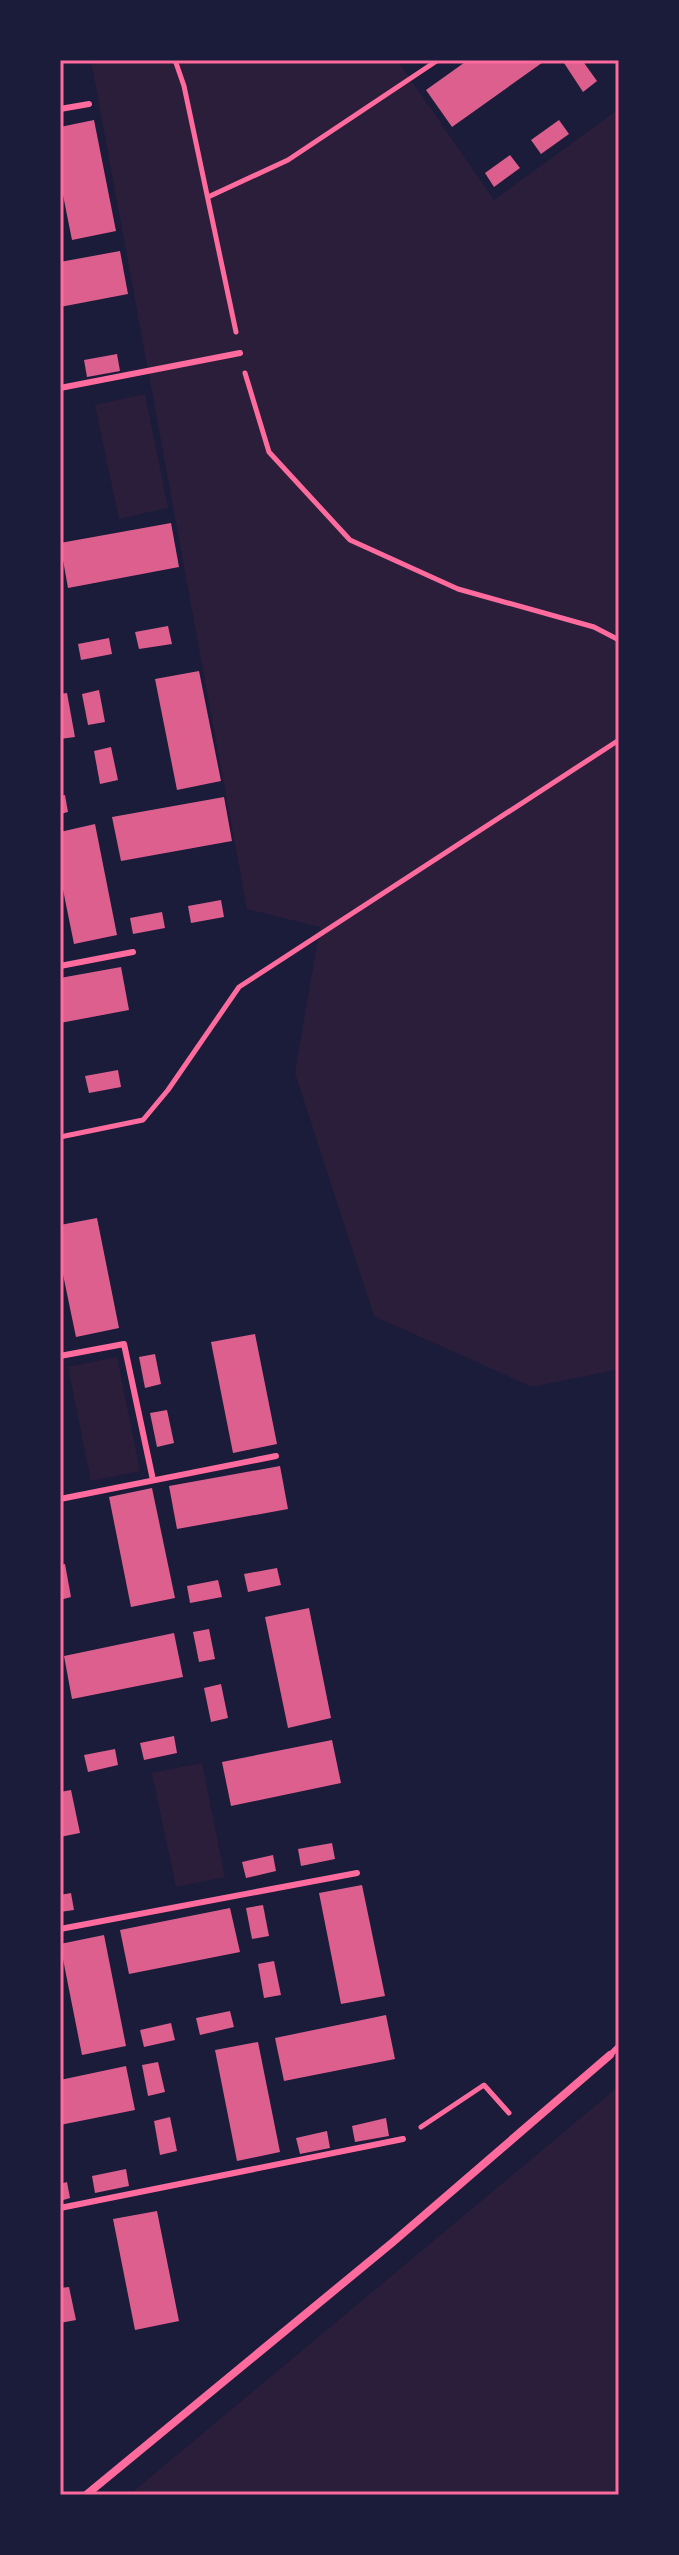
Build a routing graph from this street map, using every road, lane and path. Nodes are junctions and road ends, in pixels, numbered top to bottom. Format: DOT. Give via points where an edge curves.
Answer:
graph roads {
  1 [pos="175,60"];
  2 [pos="438,60"];
  3 [pos="89,104"];
  4 [pos="60,109"];
  5 [pos="208,197"];
  6 [pos="240,353"];
  7 [pos="60,388"];
  8 [pos="619,640"];
  9 [pos="619,740"];
  10 [pos="133,952"];
  11 [pos="60,966"];
  12 [pos="60,1137"];
  13 [pos="60,1356"];
  14 [pos="276,1456"];
  15 [pos="153,1480"];
  16 [pos="60,1499"];
  17 [pos="357,1873"];
  18 [pos="60,1929"];
  19 [pos="619,2046"];
  20 [pos="610,2055"];
  21 [pos="524,2130"];
  22 [pos="403,2139"];
  23 [pos="60,2208"];
  24 [pos="86,2495"];
  1 -- 5 [label="path"];
  2 -- 5 [label="path" via="288,160"];
  3 -- 4 [label="lane"];
  5 -- 6 [label="path"];
  6 -- 7 [label="lane"];
  6 -- 8 [label="path" via="269,452 350,540 458,589 594,627"];
  9 -- 12 [label="path" via="239,987 143,1120"];
  10 -- 11 [label="lane"];
  13 -- 15 [label="lane" via="124,1344"];
  14 -- 15 [label="lane"];
  15 -- 16 [label="lane"];
  17 -- 18 [label="lane"];
  19 -- 20 [label="lane"];
  20 -- 21 [label="street"];
  21 -- 22 [label="path" via="484,2085"];
  21 -- 24 [label="street"];
  22 -- 23 [label="lane"];
}
